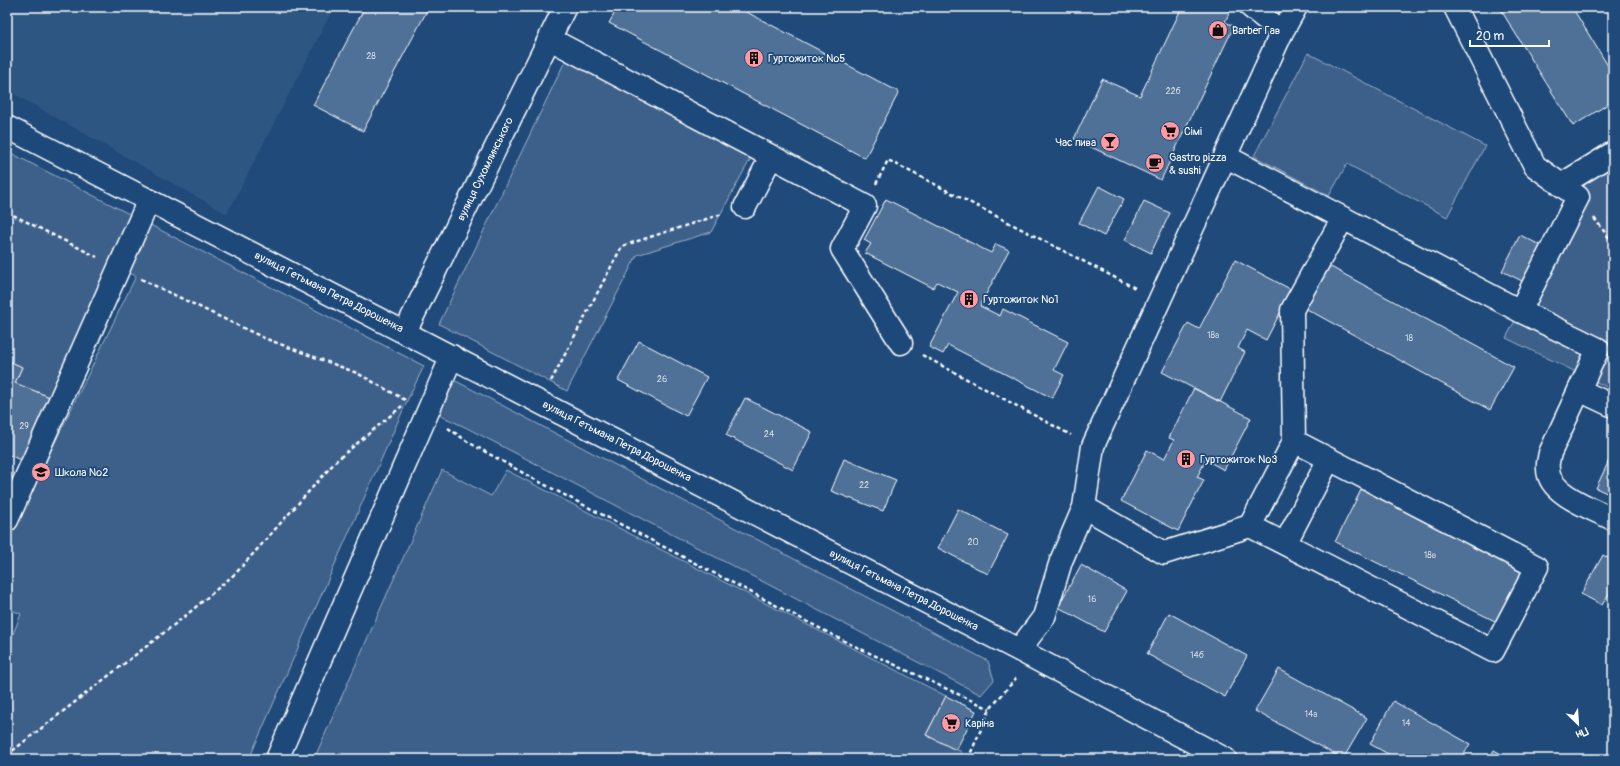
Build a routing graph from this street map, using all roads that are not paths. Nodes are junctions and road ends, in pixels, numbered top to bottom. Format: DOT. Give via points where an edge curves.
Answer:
graph roads {
  1 [pos="565,7"];
  2 [pos="1251,7"];
  3 [pos="1296,7"];
  4 [pos="1455,7"];
  5 [pos="1282,32"];
  6 [pos="550,39"];
  7 [pos="7,127"];
  8 [pos="1613,153"];
  9 [pos="1225,156"];
  10 [pos="771,157"];
  11 [pos="1561,185"];
  12 [pos="150,200"];
  13 [pos="745,207"];
  14 [pos="1343,218"];
  15 [pos="1520,311"];
  16 [pos="405,332"];
  17 [pos="901,343"];
  18 [pos="452,356"];
  19 [pos="1579,390"];
  20 [pos="1613,406"];
  21 [pos="1294,441"];
  22 [pos="1329,459"];
  23 [pos="1084,507"];
  24 [pos="1613,519"];
  25 [pos="7,520"];
  26 [pos="1250,526"];
  27 [pos="1285,544"];
  28 [pos="1020,650"];
  29 [pos="277,759"];
  30 [pos="1225,759"];
  1 -- 6 [label="street, вулиця Сухомлинського"];
  2 -- 5 [label="street"];
  3 -- 5 [label="street"];
  4 -- 11 [label="street" via="1535,166"];
  5 -- 9 [label="street"];
  6 -- 10 [label="street"];
  6 -- 16 [label="street, вулиця Сухомлинського"];
  7 -- 12 [label="street, вулиця Гетьмана Петра Дорошенка"];
  8 -- 11 [label="street"];
  9 -- 14 [label="street"];
  9 -- 23 [label="street" via="1093,446"];
  10 -- 13 [label="street"];
  10 -- 17 [label="street" via="864,206 842,249"];
  11 -- 15 [label="street" via="1578,197"];
  12 -- 16 [label="street, вулиця Гетьмана Петра Дорошенка"];
  12 -- 25 [label="street"];
  14 -- 15 [label="street"];
  14 -- 21 [label="street" via="1292,310"];
  15 -- 19 [label="street" via="1598,349"];
  16 -- 18 [label="street, вулиця Гетьмана Петра Дорошенка"];
  18 -- 28 [label="street, вулиця Гетьмана Петра Дорошенка"];
  18 -- 29 [label="street"];
  19 -- 20 [label="street"];
  19 -- 24 [label="street" via="1550,453 1547,469 1552,484 1565,495"];
  21 -- 22 [label="street"];
  21 -- 26 [label="street"];
  22 -- 27 [label="street"];
  22 -- 27 [label="street" via="1537,567 1493,651"];
  23 -- 26 [label="street" via="1164,553"];
  23 -- 28 [label="street" via="1061,561 1044,617"];
  26 -- 27 [label="street"];
  28 -- 30 [label="street, вулиця Гетьмана Петра Дорошенка"];
}
